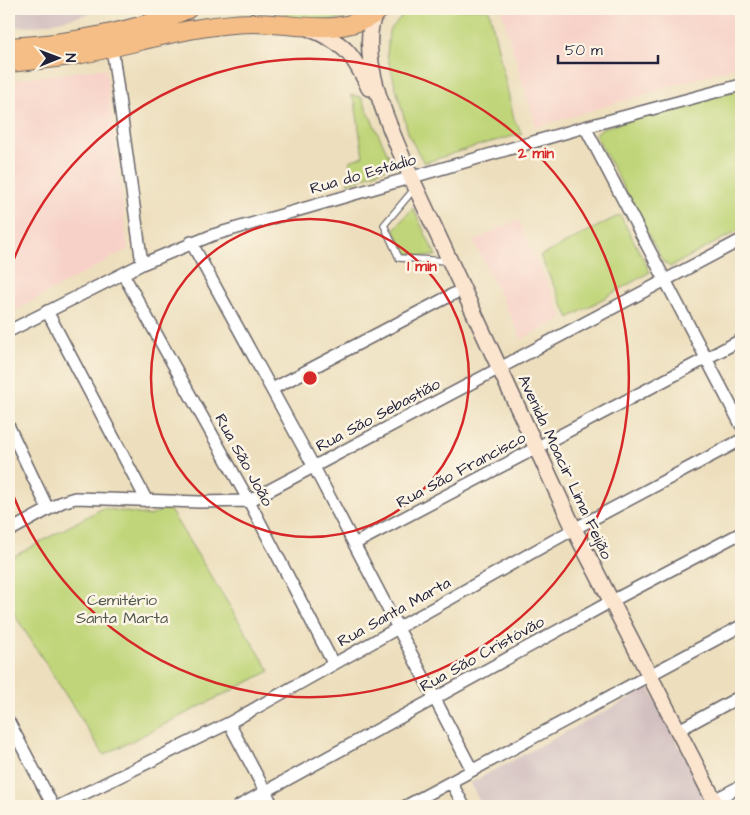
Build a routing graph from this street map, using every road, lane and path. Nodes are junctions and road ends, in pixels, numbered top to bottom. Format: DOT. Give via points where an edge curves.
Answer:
graph roads {
  1 [pos="188,9"];
  2 [pos="268,9"];
  3 [pos="378,12"];
  4 [pos="283,24"];
  5 [pos="305,27"];
  6 [pos="112,47"];
  7 [pos="9,48"];
  8 [pos="9,63"];
  9 [pos="741,85"];
  10 [pos="585,127"];
  11 [pos="394,136"];
  12 [pos="414,181"];
  13 [pos="741,240"];
  14 [pos="191,242"];
  15 [pos="450,261"];
  16 [pos="142,264"];
  17 [pos="123,274"];
  18 [pos="664,280"];
  19 [pos="463,289"];
  20 [pos="47,311"];
  21 [pos="9,332"];
  22 [pos="741,340"];
  23 [pos="706,359"];
  24 [pos="500,368"];
  25 [pos="272,389"];
  26 [pos="741,425"];
  27 [pos="9,427"];
  28 [pos="741,440"];
  29 [pos="536,448"];
  30 [pos="314,467"];
  31 [pos="147,501"];
  32 [pos="249,501"];
  33 [pos="48,509"];
  34 [pos="574,529"];
  35 [pos="9,532"];
  36 [pos="741,533"];
  37 [pos="354,544"];
  38 [pos="610,602"];
  39 [pos="741,626"];
  40 [pos="399,629"];
  41 [pos="333,663"];
  42 [pos="649,676"];
  43 [pos="741,696"];
  44 [pos="435,698"];
  45 [pos="9,722"];
  46 [pos="228,723"];
  47 [pos="677,731"];
  48 [pos="472,770"];
  49 [pos="451,782"];
  50 [pos="741,786"];
  51 [pos="266,792"];
  52 [pos="715,803"];
  53 [pos="53,806"];
  54 [pos="59,806"];
  55 [pos="239,806"];
  56 [pos="273,806"];
  57 [pos="406,806"];
  58 [pos="464,806"];
  1 -- 7 [label="main road" via="131,27"];
  2 -- 4 [label="main road"];
  3 -- 5 [label="main road" via="353,24"];
  3 -- 11 [label="main road" via="370,27 368,52"];
  4 -- 5 [label="main road"];
  4 -- 6 [label="main road" via="208,26"];
  5 -- 11 [label="main road" via="329,36 353,56"];
  6 -- 8 [label="main road" via="77,55"];
  6 -- 16 [label="street"];
  9 -- 10 [label="street, Rua do Estádio"];
  10 -- 12 [label="street, Rua do Estádio"];
  10 -- 18 [label="street"];
  11 -- 12 [label="main road, Avenida Moacir Lima Feijão"];
  12 -- 14 [label="street, Rua do Estádio"];
  12 -- 15 [label="main road, Avenida Moacir Lima Feijão"];
  12 -- 15 [label="lane" via="384,225 399,258"];
  13 -- 18 [label="street, Rua São Sebastião"];
  14 -- 16 [label="street, Rua do Estádio"];
  14 -- 25 [label="street"];
  15 -- 19 [label="main road, Avenida Moacir Lima Feijão"];
  16 -- 17 [label="street, Rua do Estádio"];
  17 -- 20 [label="street, Rua do Estádio"];
  17 -- 32 [label="street, Rua São João"];
  18 -- 23 [label="street"];
  18 -- 24 [label="street, Rua São Sebastião"];
  19 -- 24 [label="main road, Avenida Moacir Lima Feijão"];
  19 -- 25 [label="street"];
  20 -- 21 [label="street, Rua do Estádio"];
  20 -- 31 [label="street"];
  22 -- 23 [label="street, Rua São Francisco"];
  23 -- 26 [label="street"];
  23 -- 29 [label="street, Rua São Francisco"];
  24 -- 29 [label="main road, Avenida Moacir Lima Feijão"];
  24 -- 30 [label="street, Rua São Sebastião"];
  25 -- 30 [label="street"];
  27 -- 33 [label="street"];
  28 -- 34 [label="street, Rua Santa Marta"];
  29 -- 34 [label="main road, Avenida Moacir Lima Feijão"];
  29 -- 37 [label="street, Rua São Francisco"];
  30 -- 32 [label="street, Rua São Sebastião"];
  30 -- 37 [label="street"];
  31 -- 32 [label="street, Rua São Sebastião"];
  31 -- 33 [label="street, Rua São Sebastião" via="75,498"];
  32 -- 41 [label="street, Rua São João"];
  33 -- 35 [label="street, Rua São Sebastião"];
  34 -- 38 [label="main road, Avenida Moacir Lima Feijão"];
  34 -- 40 [label="street, Rua Santa Marta"];
  36 -- 38 [label="street, Rua São Cristóvão"];
  37 -- 40 [label="street"];
  38 -- 42 [label="main road, Avenida Moacir Lima Feijão"];
  38 -- 44 [label="street, Rua São Cristóvão"];
  39 -- 42 [label="street"];
  40 -- 41 [label="street, Rua Santa Marta"];
  40 -- 44 [label="street"];
  41 -- 46 [label="street, Rua Santa Marta"];
  42 -- 47 [label="main road, Avenida Moacir Lima Feijão"];
  42 -- 48 [label="street"];
  43 -- 47 [label="street"];
  44 -- 48 [label="street"];
  44 -- 51 [label="street, Rua São Cristóvão"];
  45 -- 53 [label="street"];
  46 -- 51 [label="street"];
  46 -- 54 [label="street, Rua Santa Marta"];
  47 -- 52 [label="main road, Avenida Moacir Lima Feijão"];
  48 -- 49 [label="street"];
  49 -- 57 [label="street"];
  49 -- 58 [label="street"];
  50 -- 52 [label="street"];
  51 -- 55 [label="street, Rua São Cristóvão"];
  51 -- 56 [label="street"];
}
